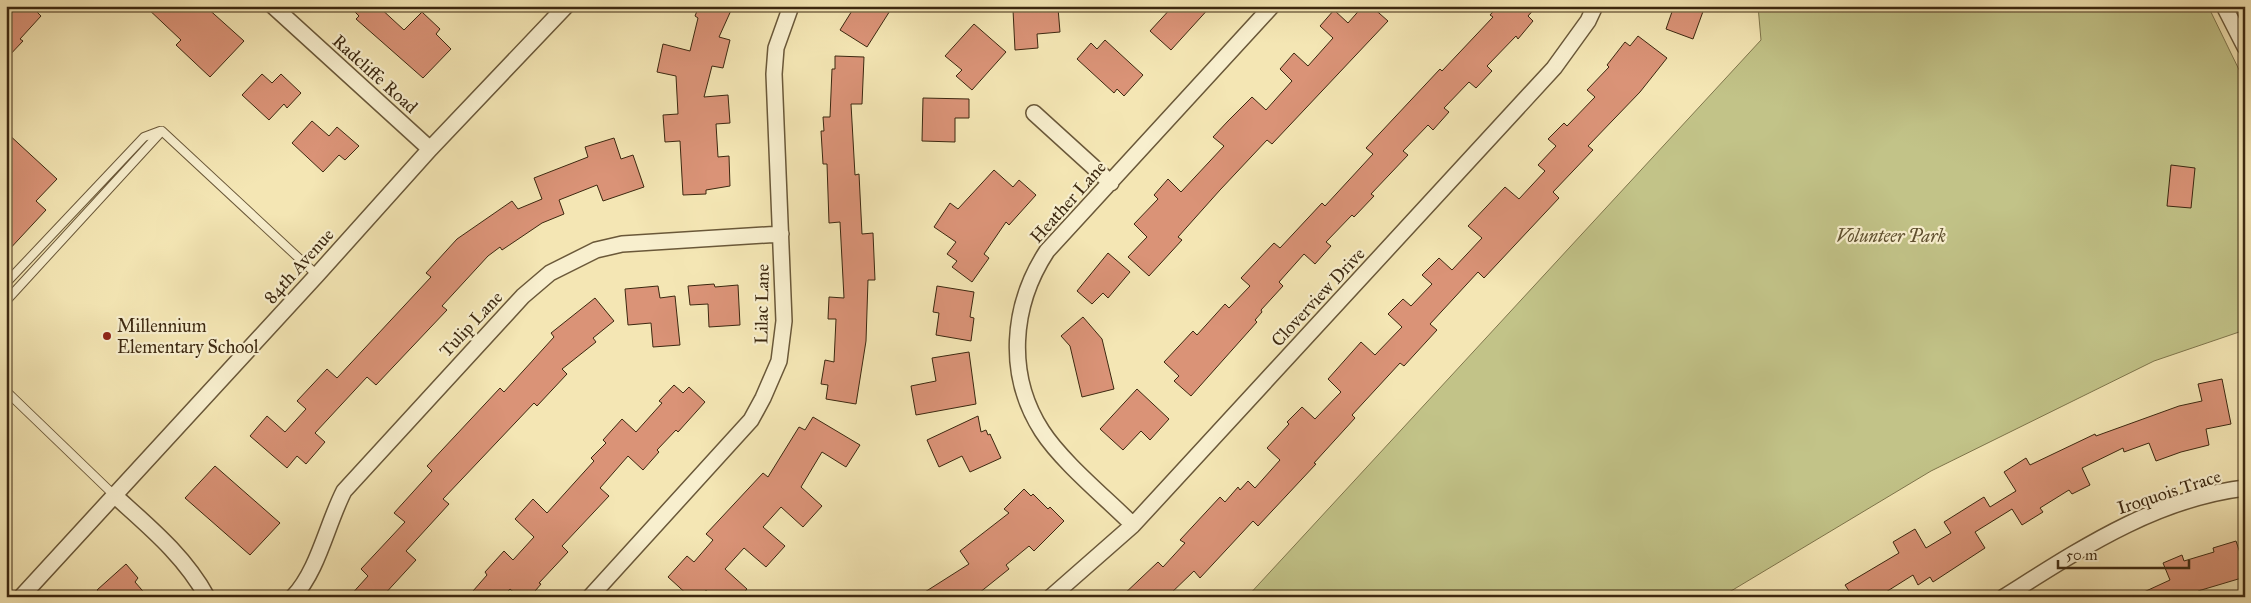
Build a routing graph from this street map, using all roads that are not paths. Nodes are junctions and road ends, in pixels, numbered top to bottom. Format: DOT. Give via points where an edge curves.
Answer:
graph roads {
  1 [pos="273,6"];
  2 [pos="566,6"];
  3 [pos="792,6"];
  4 [pos="1272,6"];
  5 [pos="1595,6"];
  6 [pos="2224,6"];
  7 [pos="2245,47"];
  8 [pos="1034,113"];
  9 [pos="162,130"];
  10 [pos="430,149"];
  11 [pos="1111,183"];
  12 [pos="781,234"];
  13 [pos="317,275"];
  14 [pos="6,283"];
  15 [pos="6,300"];
  16 [pos="6,391"];
  17 [pos="2245,488"];
  18 [pos="114,495"];
  19 [pos="1133,524"];
  20 [pos="20,597"];
  21 [pos="207,597"];
  22 [pos="293,597"];
  23 [pos="590,597"];
  24 [pos="1050,597"];
  25 [pos="2004,597"];
  1 -- 10 [label="street, Radcliffe Road"];
  2 -- 10 [label="street, 84th Avenue"];
  3 -- 12 [label="street, Lilac Lane" via="776,48 774,74"];
  4 -- 11 [label="street, Heather Lane"];
  5 -- 19 [label="street, Cloverview Drive" via="1554,68"];
  6 -- 7 [label="street"];
  8 -- 11 [label="street"];
  9 -- 13 [label="lane"];
  9 -- 14 [label="lane" via="144,137"];
  9 -- 15 [label="lane"];
  10 -- 13 [label="street, 84th Avenue"];
  11 -- 19 [label="street, Heather Lane" via="1047,251 1038,266 1021,308 1017,349 1024,393 1042,432"];
  12 -- 22 [label="street, Tulip Lane" via="622,244 596,250 550,273 523,296 344,491 306,584"];
  12 -- 23 [label="street, Lilac Lane" via="783,342 764,398 751,420"];
  13 -- 18 [label="street, 84th Avenue"];
  16 -- 18 [label="lane"];
  17 -- 25 [label="street, Iroquois Trace" via="2154,512 2120,527 2093,540"];
  18 -- 20 [label="street, 84th Avenue"];
  18 -- 21 [label="street" via="172,547"];
  19 -- 24 [label="street, Cloverview Drive"];
}
